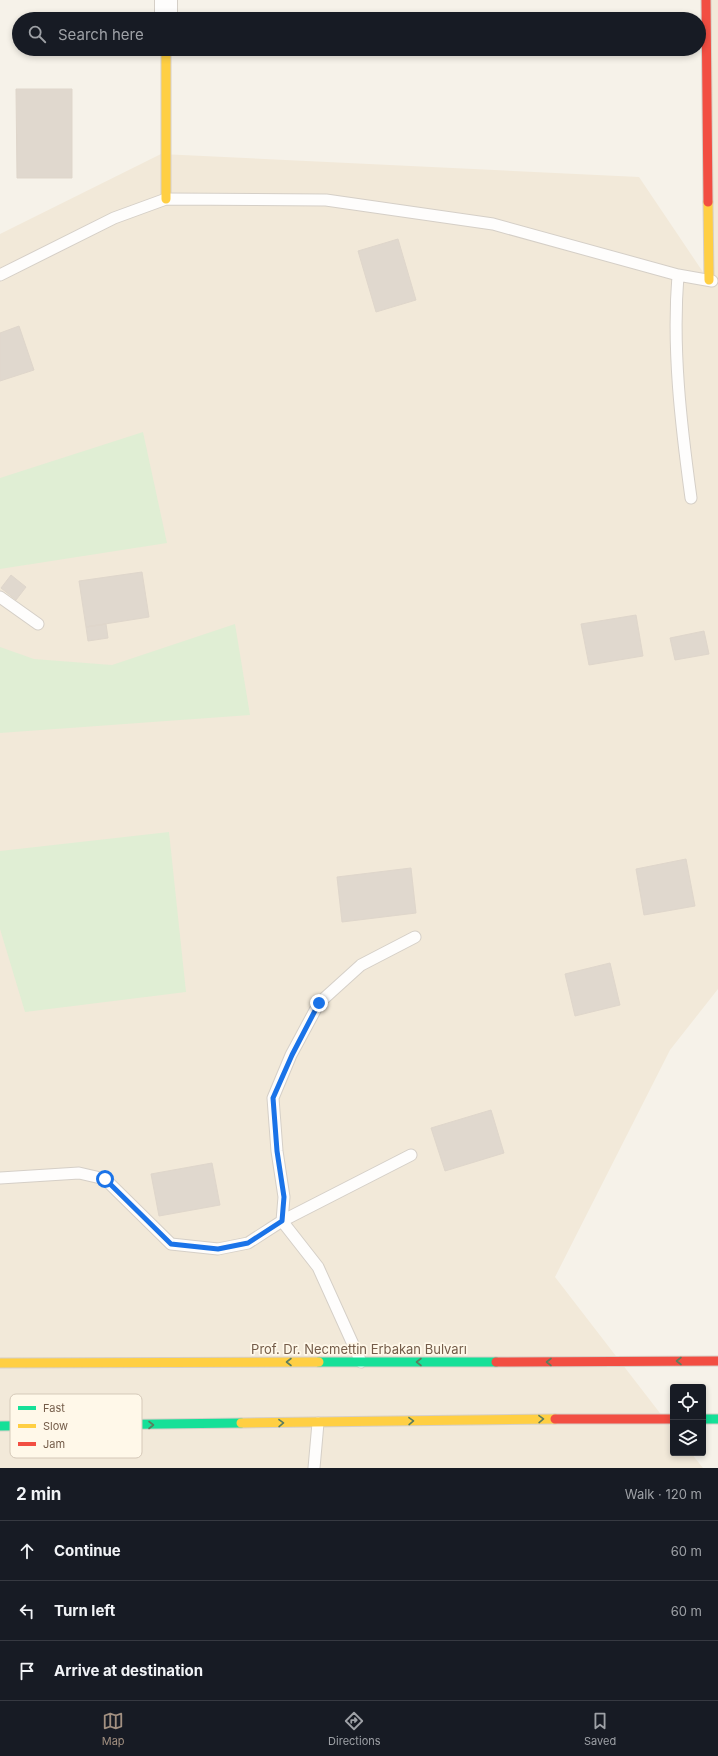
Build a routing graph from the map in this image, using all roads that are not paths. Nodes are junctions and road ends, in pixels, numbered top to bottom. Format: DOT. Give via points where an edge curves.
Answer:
graph roads {
  1 [pos="166,0"];
  2 [pos="706,0"];
  3 [pos="166,12"];
  4 [pos="166,56"];
  5 [pos="166,199"];
  6 [pos="0,275"];
  7 [pos="678,275"];
  8 [pos="714,281"];
  9 [pos="691,498"];
  10 [pos="0,597"];
  11 [pos="38,624"];
  12 [pos="415,937"];
  13 [pos="411,1155"];
  14 [pos="0,1178"];
  15 [pos="282,1221"];
  16 [pos="718,1361"];
  17 [pos="361,1362"];
  18 [pos="0,1363"];
  19 [pos="670,1419"];
  20 [pos="706,1419"];
  21 [pos="718,1419"];
  22 [pos="318,1422"];
  23 [pos="142,1424"];
  24 [pos="0,1426"];
  25 [pos="10,1426"];
  26 [pos="314,1468"];
  1 -- 3 [label="street"];
  2 -- 8 [label="main road"];
  4 -- 5 [label="main road"];
  5 -- 6 [label="lane" via="114,218"];
  5 -- 7 [label="lane" via="326,200 493,224"];
  7 -- 8 [label="lane"];
  7 -- 9 [label="lane" via="675,304 681,422"];
  10 -- 11 [label="lane"];
  12 -- 15 [label="lane" via="361,964 319,1003 292,1055 273,1098 284,1197"];
  13 -- 15 [label="lane"];
  14 -- 15 [label="lane" via="78,1173 105,1179 171,1244 218,1249 248,1243"];
  15 -- 17 [label="lane" via="318,1267"];
  16 -- 17 [label="main road, Prof. Dr. Necmettin Erbakan Bulvarı, one-way"];
  17 -- 18 [label="main road, Prof. Dr. Necmettin Erbakan Bulvarı, one-way"];
  22 -- 19 [label="main road, one-way"];
  20 -- 21 [label="main road"];
  23 -- 22 [label="main road, one-way"];
  22 -- 26 [label="lane"];
  24 -- 25 [label="main road, one-way"];
}
